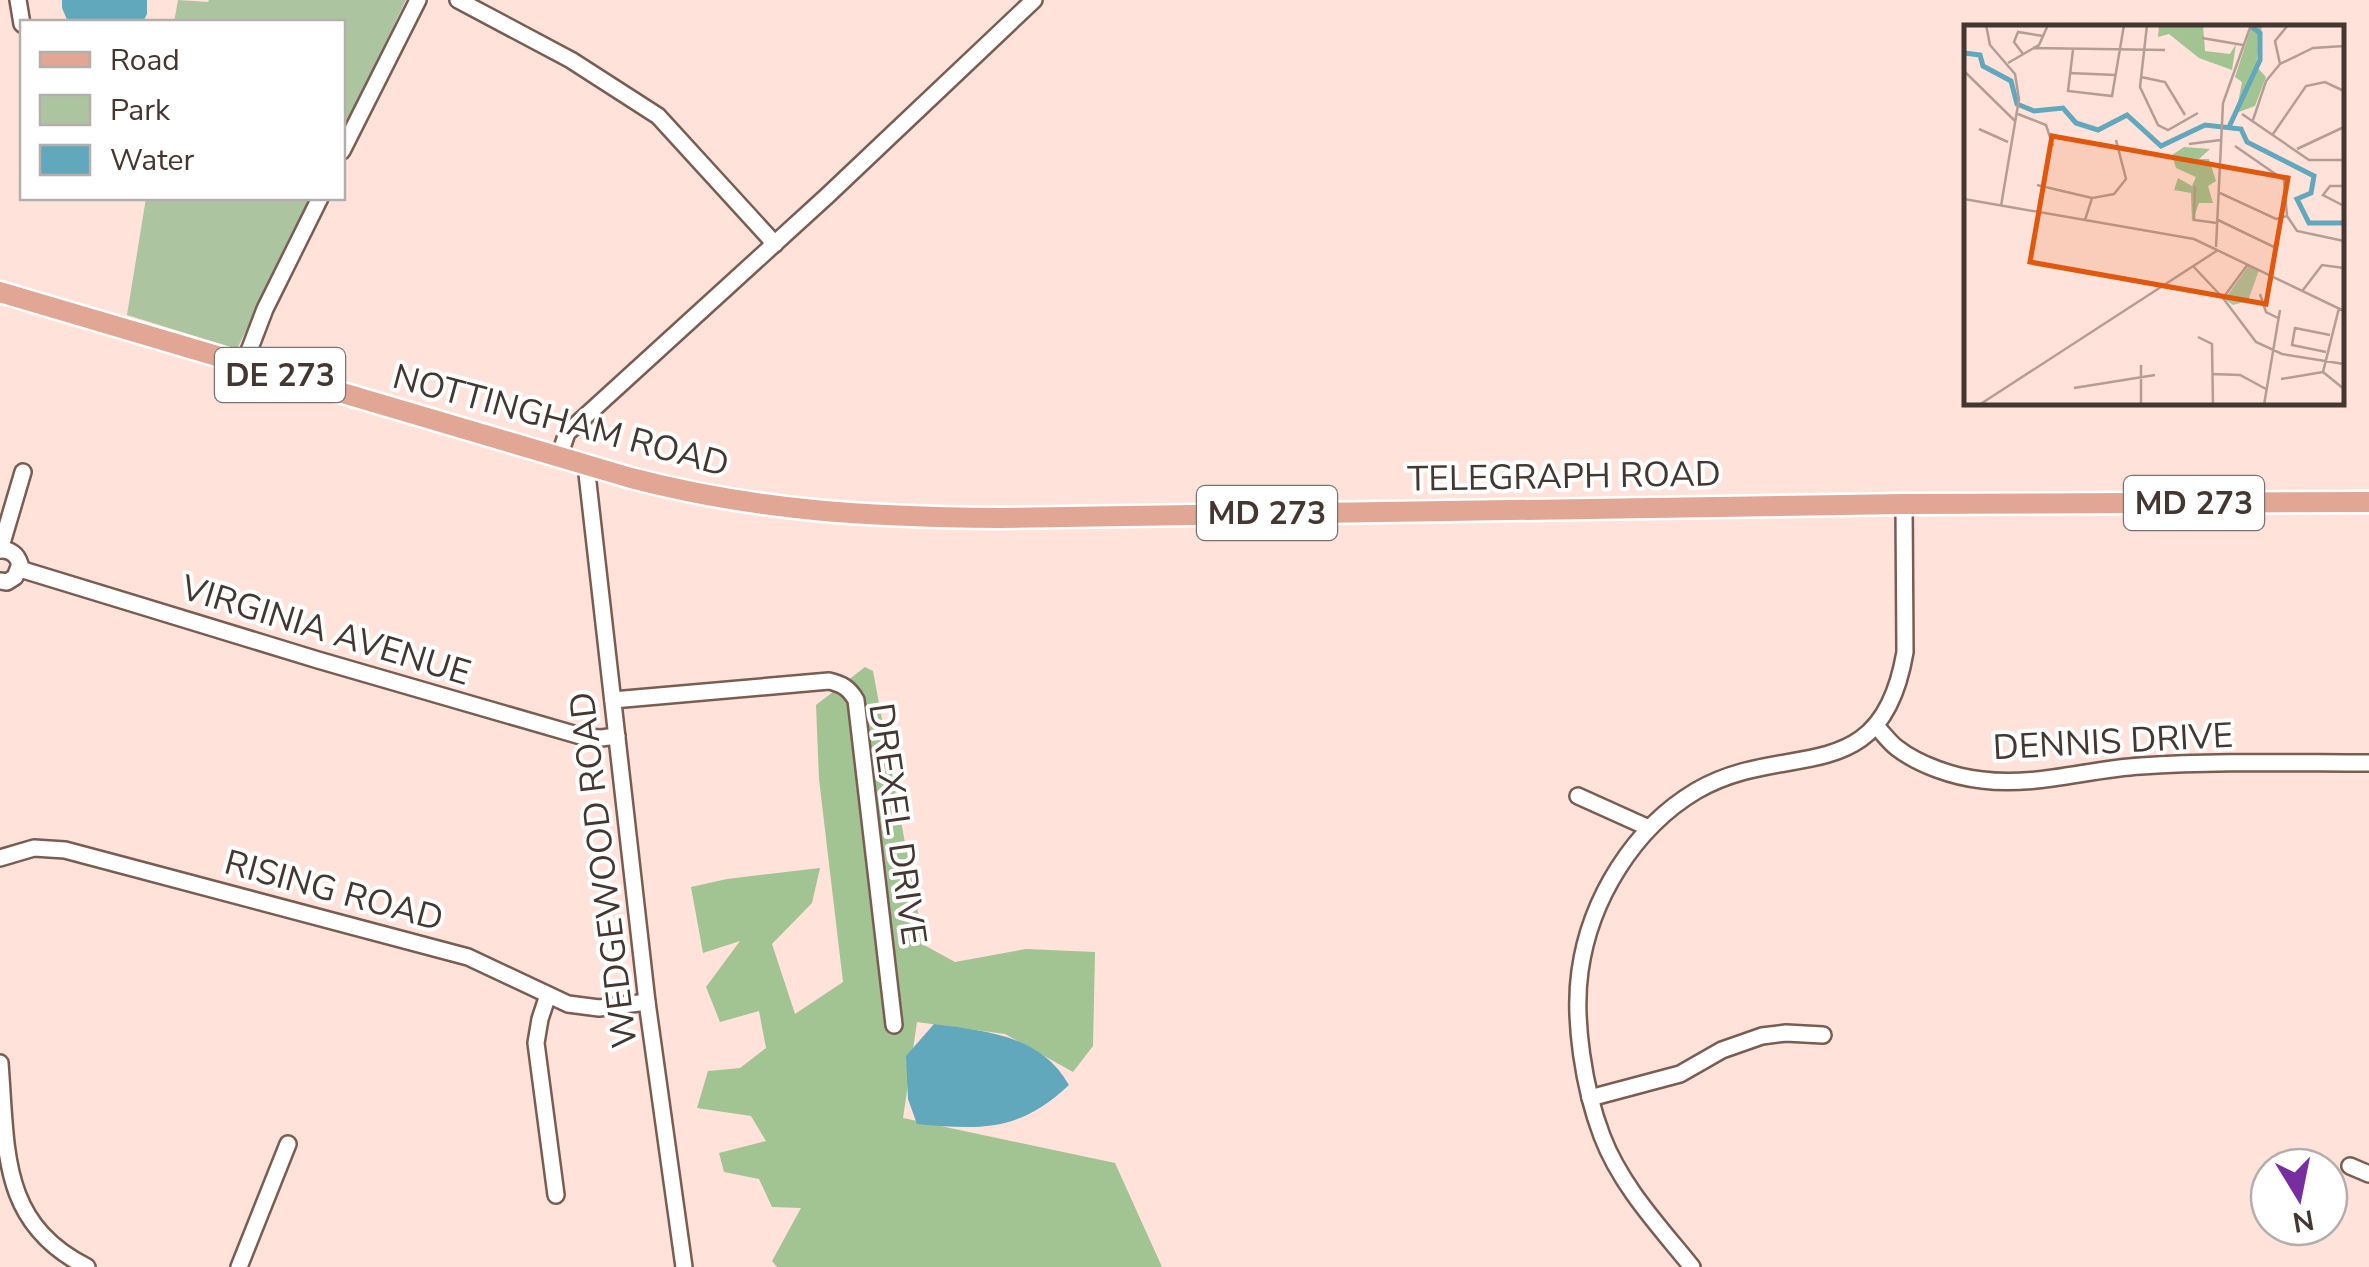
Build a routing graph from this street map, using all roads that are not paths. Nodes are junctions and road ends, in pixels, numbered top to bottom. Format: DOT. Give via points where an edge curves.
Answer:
graph roads {
  1 [pos="418,0"];
  2 [pos="458,0"];
  3 [pos="1034,0"];
  4 [pos="345,145"];
  5 [pos="319,200"];
  6 [pos="775,244"];
  7 [pos="0,292"];
  8 [pos="244,364"];
  9 [pos="560,457"];
  10 [pos="586,465"];
  11 [pos="23,472"];
  12 [pos="2369,502"];
  13 [pos="1904,504"];
  14 [pos="760,505"];
  15 [pos="0,550"];
  16 [pos="20,569"];
  17 [pos="1,584"];
  18 [pos="613,700"];
  19 [pos="1876,726"];
  20 [pos="617,736"];
  21 [pos="2369,763"];
  22 [pos="1578,796"];
  23 [pos="1649,828"];
  24 [pos="0,858"];
  25 [pos="548,995"];
  26 [pos="647,1002"];
  27 [pos="894,1025"];
  28 [pos="1823,1035"];
  29 [pos="0,1063"];
  30 [pos="1590,1098"];
  31 [pos="288,1144"];
  32 [pos="2350,1166"];
  33 [pos="2369,1174"];
  34 [pos="556,1195"];
  35 [pos="87,1267"];
  36 [pos="239,1267"];
  37 [pos="684,1267"];
  38 [pos="1692,1267"];
  1 -- 4 [label="street"];
  2 -- 6 [label="street" via="658,116"];
  3 -- 6 [label="street"];
  5 -- 8 [label="street"];
  6 -- 9 [label="street" via="567,432"];
  7 -- 8 [label="main road, NOTTINGHAM ROAD / DE 273"];
  8 -- 9 [label="main road, NOTTINGHAM ROAD / DE 273"];
  9 -- 10 [label="main road, NOTTINGHAM ROAD / DE 273"];
  10 -- 14 [label="main road, NOTTINGHAM ROAD / DE 273"];
  10 -- 18 [label="street, WEDGEWOOD ROAD"];
  11 -- 15 [label="street"];
  12 -- 13 [label="main road, TELEGRAPH ROAD / MD 273"];
  13 -- 14 [label="main road, TELEGRAPH ROAD / MD 273" via="1000,518"];
  13 -- 19 [label="street" via="1905,652 1891,702"];
  15 -- 16 [label="street, VIRGINIA AVENUE" via="15,554"];
  16 -- 17 [label="street"];
  16 -- 20 [label="street, VIRGINIA AVENUE" via="584,737"];
  18 -- 20 [label="street, WEDGEWOOD ROAD"];
  18 -- 27 [label="street, DREXEL DRIVE" via="829,680 851,691"];
  19 -- 21 [label="street, DENNIS DRIVE" via="1921,762 1985,781 2138,766"];
  19 -- 23 [label="street" via="1857,742 1812,760 1721,778"];
  20 -- 26 [label="street, WEDGEWOOD ROAD"];
  22 -- 23 [label="street"];
  23 -- 30 [label="street" via="1608,886 1584,952 1579,1023"];
  24 -- 25 [label="street, RISING ROAD" via="34,848 66,850 434,947"];
  25 -- 26 [label="street, RISING ROAD" via="584,1007"];
  25 -- 34 [label="street" via="536,1043"];
  26 -- 37 [label="street, WEDGEWOOD ROAD"];
  28 -- 30 [label="street" via="1762,1036 1680,1074"];
  29 -- 35 [label="street" via="8,1170 24,1217 39,1236"];
  30 -- 38 [label="street" via="1622,1177"];
  31 -- 36 [label="street"];
  32 -- 33 [label="street"];
}
